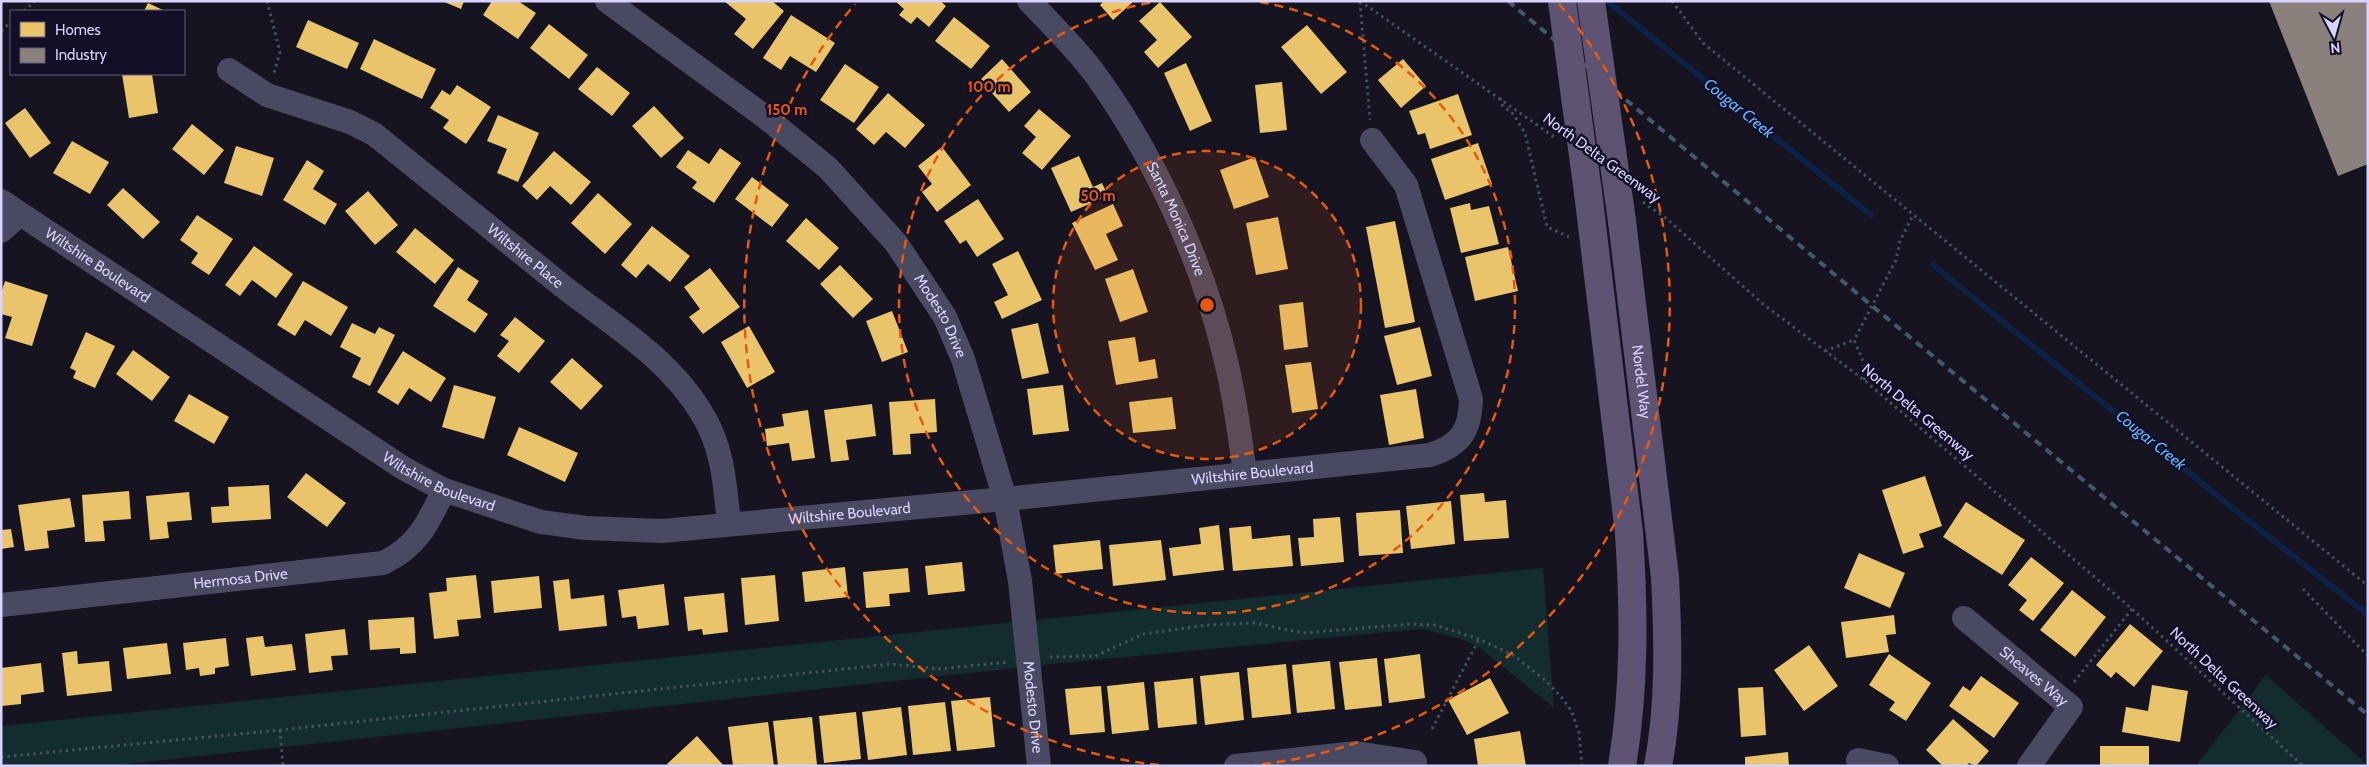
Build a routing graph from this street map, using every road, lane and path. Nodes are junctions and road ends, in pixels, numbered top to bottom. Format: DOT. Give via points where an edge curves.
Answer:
graph roads {
  1 [pos="35,1"];
  2 [pos="267,1"];
  3 [pos="607,1"];
  4 [pos="1029,1"];
  5 [pos="1360,1"];
  6 [pos="1562,1"];
  7 [pos="1592,1"];
  8 [pos="1672,1"];
  9 [pos="25,10"];
  10 [pos="229,70"];
  11 [pos="267,95"];
  12 [pos="1500,97"];
  13 [pos="1369,101"];
  14 [pos="1372,140"];
  15 [pos="1564,144"];
  16 [pos="1635,196"];
  17 [pos="10,208"];
  18 [pos="1912,215"];
  19 [pos="1,231"];
  20 [pos="1570,238"];
  21 [pos="1854,340"];
  22 [pos="1825,351"];
  23 [pos="1864,380"];
  24 [pos="1245,473"];
  25 [pos="444,490"];
  26 [pos="1005,499"];
  27 [pos="729,524"];
  28 [pos="2368,586"];
  29 [pos="2304,589"];
  30 [pos="1,605"];
  31 [pos="2132,608"];
  32 [pos="1964,618"];
  33 [pos="1479,639"];
  34 [pos="2368,656"];
  35 [pos="1045,658"];
  36 [pos="1012,661"];
  37 [pos="2074,682"];
  38 [pos="1432,729"];
  39 [pos="280,730"];
  40 [pos="1,757"];
  41 [pos="1858,760"];
  42 [pos="1415,762"];
  43 [pos="283,766"];
  44 [pos="1039,766"];
  45 [pos="1236,766"];
  46 [pos="1582,766"];
  47 [pos="1622,766"];
  48 [pos="1658,766"];
  49 [pos="1887,766"];
  50 [pos="2029,766"];
  51 [pos="2304,766"];
  1 -- 9 [label="path"];
  2 -- 11 [label="path" via="280,52"];
  3 -- 26 [label="street, Modesto Drive" via="764,116 828,168 896,244 945,317 963,358"];
  4 -- 24 [label="street, Santa Monica Drive" via="1095,74 1132,133 1183,231 1203,281 1226,361"];
  5 -- 12 [label="path, North Delta Greenway"];
  5 -- 13 [label="path"];
  6 -- 47 [label="main road, bridge" via="1631,559 1633,624"];
  7 -- 48 [label="main road, Nordel Way, bridge" via="1665,576 1665,697"];
  8 -- 18 [label="path" via="1703,43"];
  10 -- 11 [label="street, Wiltshire Place"];
  11 -- 27 [label="street, Wiltshire Place" via="350,122 374,134 659,359 702,413 716,442 725,474"];
  12 -- 15 [label="path, North Delta Greenway"];
  12 -- 20 [label="path, North Delta Greenway" via="1502,105 1514,115 1525,133 1547,227"];
  14 -- 24 [label="street, Wiltshire Boulevard" via="1406,185 1471,399 1465,432 1448,449 1430,455"];
  16 -- 22 [label="path, North Delta Greenway" via="1667,219 1763,304"];
  17 -- 19 [label="street"];
  17 -- 25 [label="street, Wiltshire Boulevard" via="403,468"];
  18 -- 21 [label="path" via="1900,241 1896,260"];
  18 -- 28 [label="path"];
  21 -- 22 [label="path"];
  21 -- 23 [label="path" via="1864,359"];
  22 -- 23 [label="path, North Delta Greenway"];
  23 -- 31 [label="path, North Delta Greenway"];
  24 -- 26 [label="street, Wiltshire Boulevard"];
  25 -- 27 [label="street, Wiltshire Boulevard" via="541,522 586,528 662,531"];
  25 -- 30 [label="street, Hermosa Drive" via="415,542 384,563"];
  26 -- 27 [label="street, Wiltshire Boulevard"];
  26 -- 44 [label="street, Modesto Drive" via="1020,581"];
  29 -- 34 [label="path"];
  31 -- 37 [label="path"];
  31 -- 51 [label="path, North Delta Greenway"];
  32 -- 50 [label="street, Sheaves Way" via="2072,707"];
  33 -- 35 [label="path" via="1435,624 1303,633 1254,623 1207,625 1144,634 1095,656"];
  33 -- 38 [label="path"];
  33 -- 46 [label="path" via="1513,655 1563,699 1572,712 1579,733"];
  36 -- 39 [label="path" via="939,669 891,664"];
  39 -- 40 [label="path"];
  39 -- 43 [label="path"];
  41 -- 49 [label="street"];
  42 -- 45 [label="street" via="1356,753"];
}
